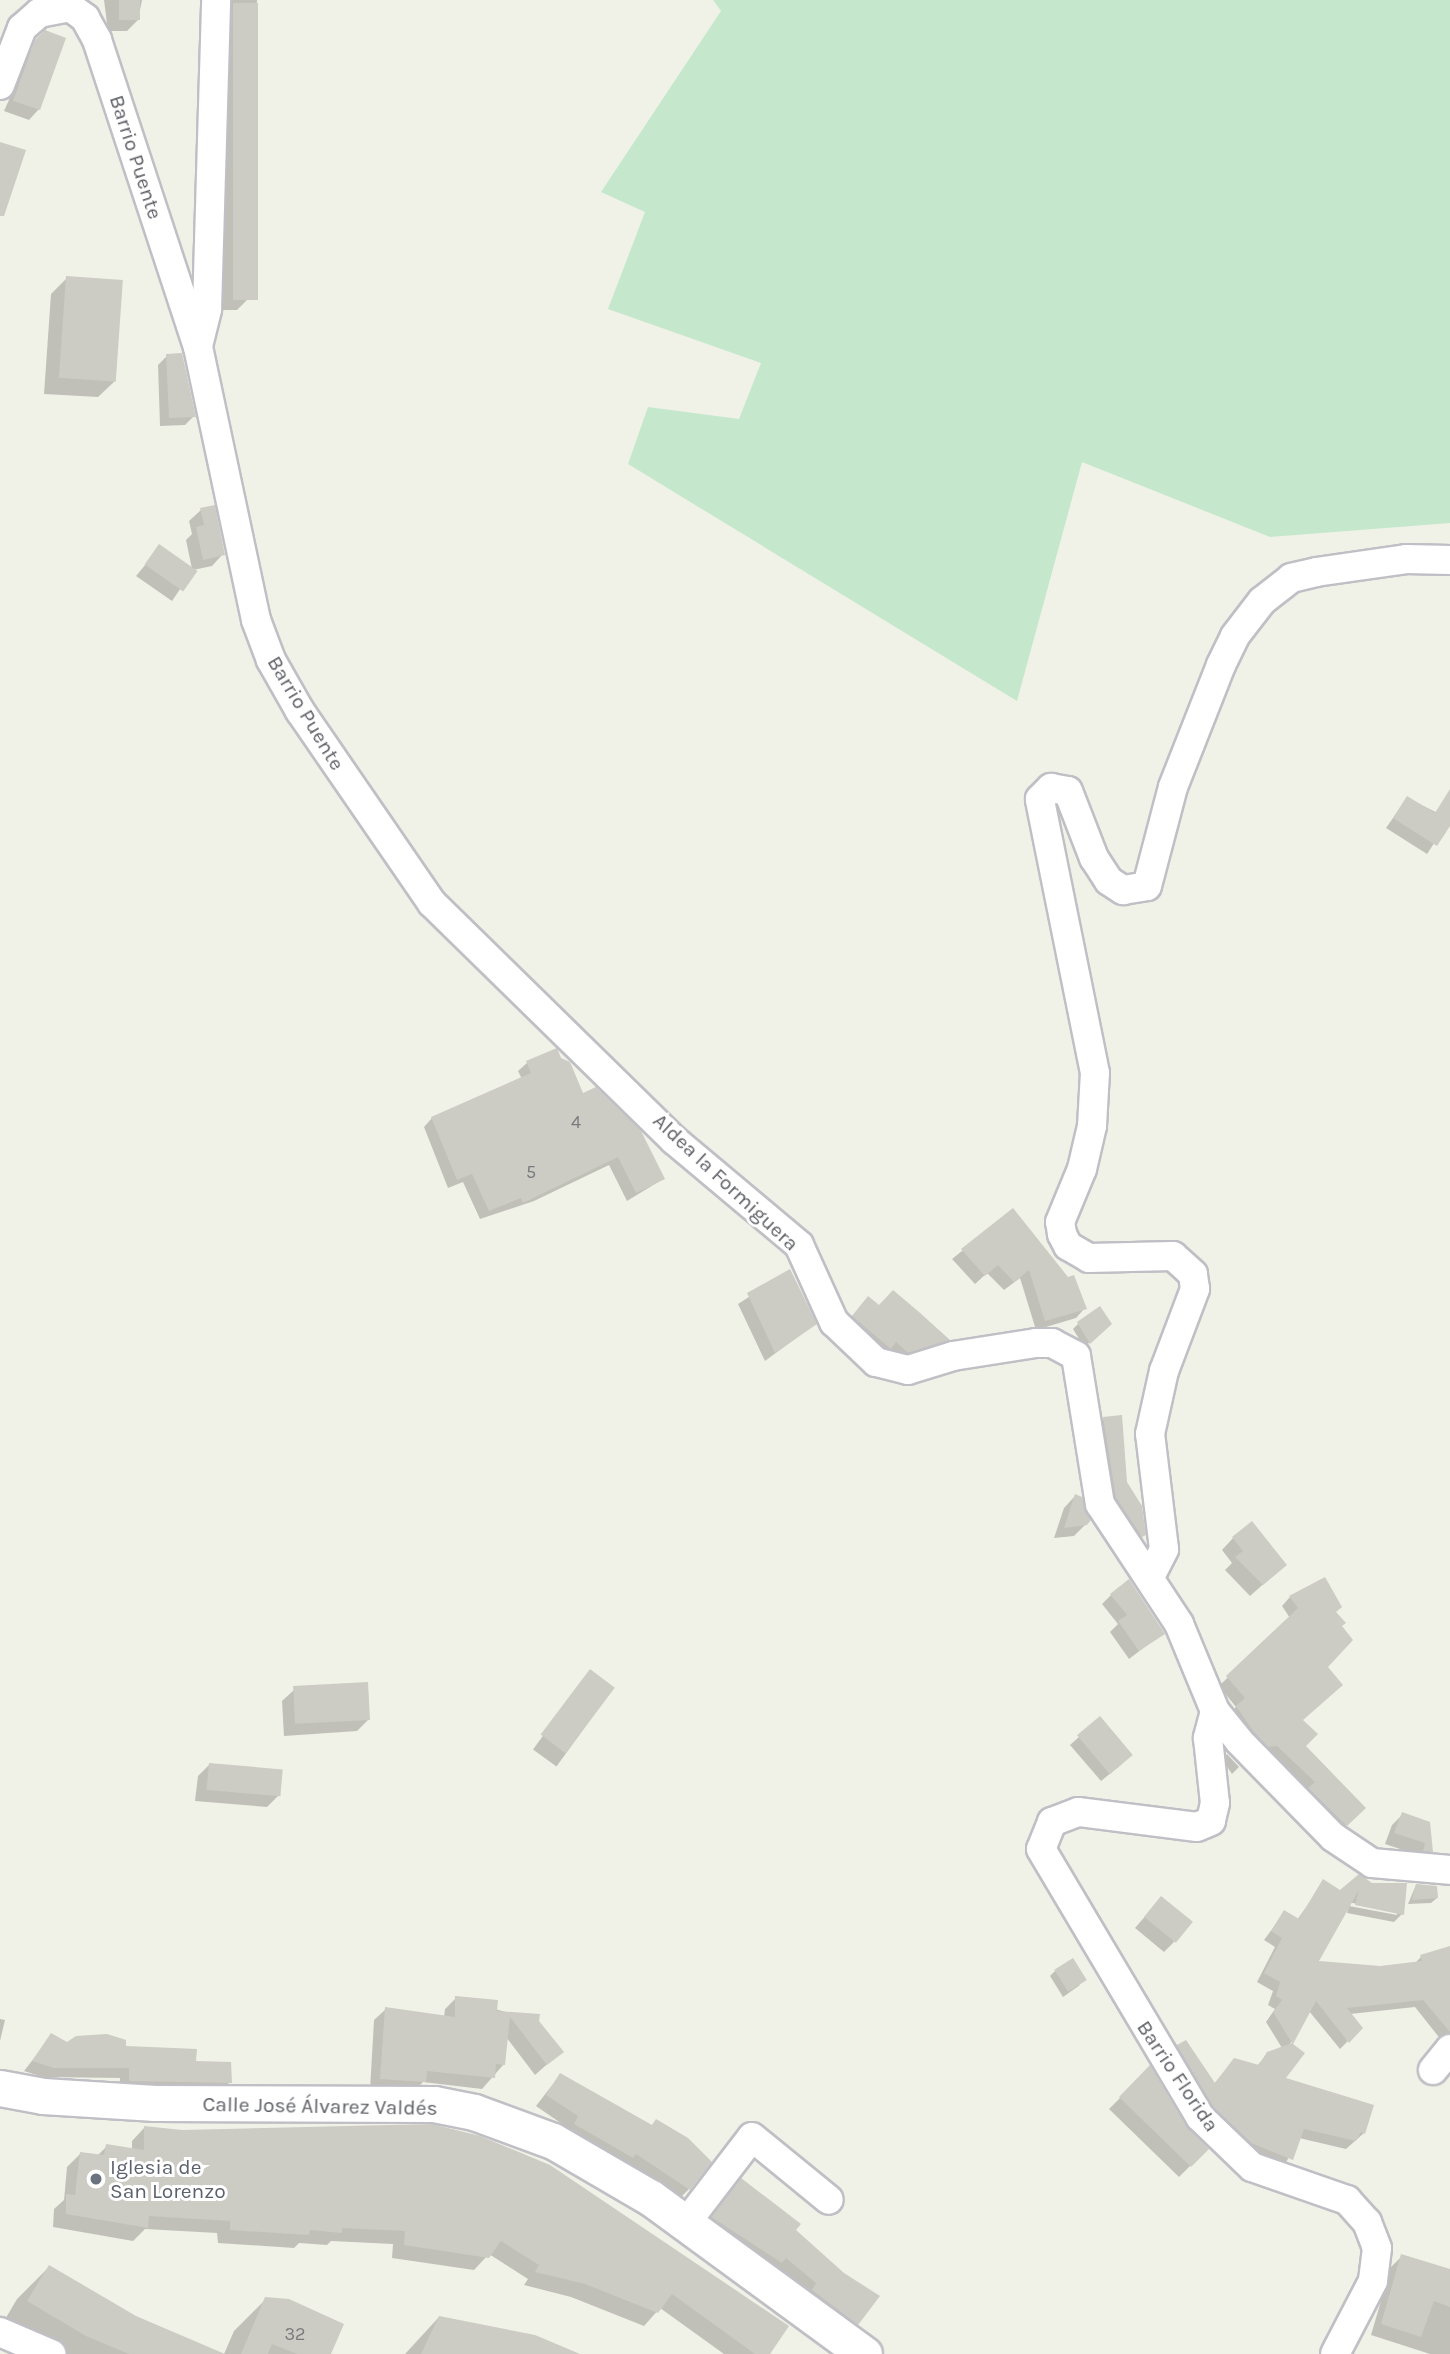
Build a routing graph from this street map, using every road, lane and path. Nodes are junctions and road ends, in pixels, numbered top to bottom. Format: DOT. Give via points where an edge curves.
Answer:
graph roads {
  1 [pos="216,0"];
  2 [pos="43,7"];
  3 [pos="0,85"];
  4 [pos="198,347"];
  5 [pos="1450,560"];
  6 [pos="545,1013"];
  7 [pos="1150,1577"];
  8 [pos="1216,1711"];
  9 [pos="1450,1870"];
  10 [pos="0,2088"];
  11 [pos="829,2200"];
  12 [pos="686,2223"];
  13 [pos="0,2332"];
  14 [pos="51,2354"];
  15 [pos="864,2354"];
  16 [pos="1335,2354"];
  1 -- 4 [label="street, Barrio Puente" via="206,309"];
  2 -- 3 [label="street, Barrio Puente" via="22,28"];
  2 -- 4 [label="street, Barrio Puente" via="70,7 85,18 97,40"];
  4 -- 6 [label="street, Barrio Puente" via="256,620 271,660 300,710 432,902"];
  5 -- 7 [label="street" via="1406,559 1315,572 1291,578 1262,601 1235,636 1221,665 1173,787 1147,886 1123,890 1110,881 1094,858 1068,791 1051,788 1040,799 1095,1073 1092,1126 1082,1169 1060,1222 1062,1234 1068,1246 1089,1258 1173,1256 1193,1274 1195,1289 1164,1371 1150,1434 1164,1549"];
  6 -- 7 [label="street, Aldea la Formiguera" via="674,1140 799,1245 834,1322 876,1362 908,1370 953,1356 1036,1343 1052,1343 1076,1356 1100,1504"];
  7 -- 8 [label="street, Aldea la Formiguera" via="1193,1654"];
  8 -- 9 [label="street, Aldea la Formiguera" via="1239,1741 1333,1837 1372,1863"];
  8 -- 16 [label="street, Barrio Florida" via="1208,1738 1215,1803 1211,1821 1182,1828 1103,1812 1077,1812 1052,1822 1041,1849 1200,2117 1252,2167 1347,2200 1367,2222 1377,2248 1373,2281"];
  10 -- 12 [label="street, Calle José Álvarez Valdés" via="43,2096 155,2103 433,2104 474,2112 553,2141"];
  11 -- 12 [label="street" via="752,2137"];
  12 -- 15 [label="street, Calle José Álvarez Valdés"];
  13 -- 14 [label="street"];
}
